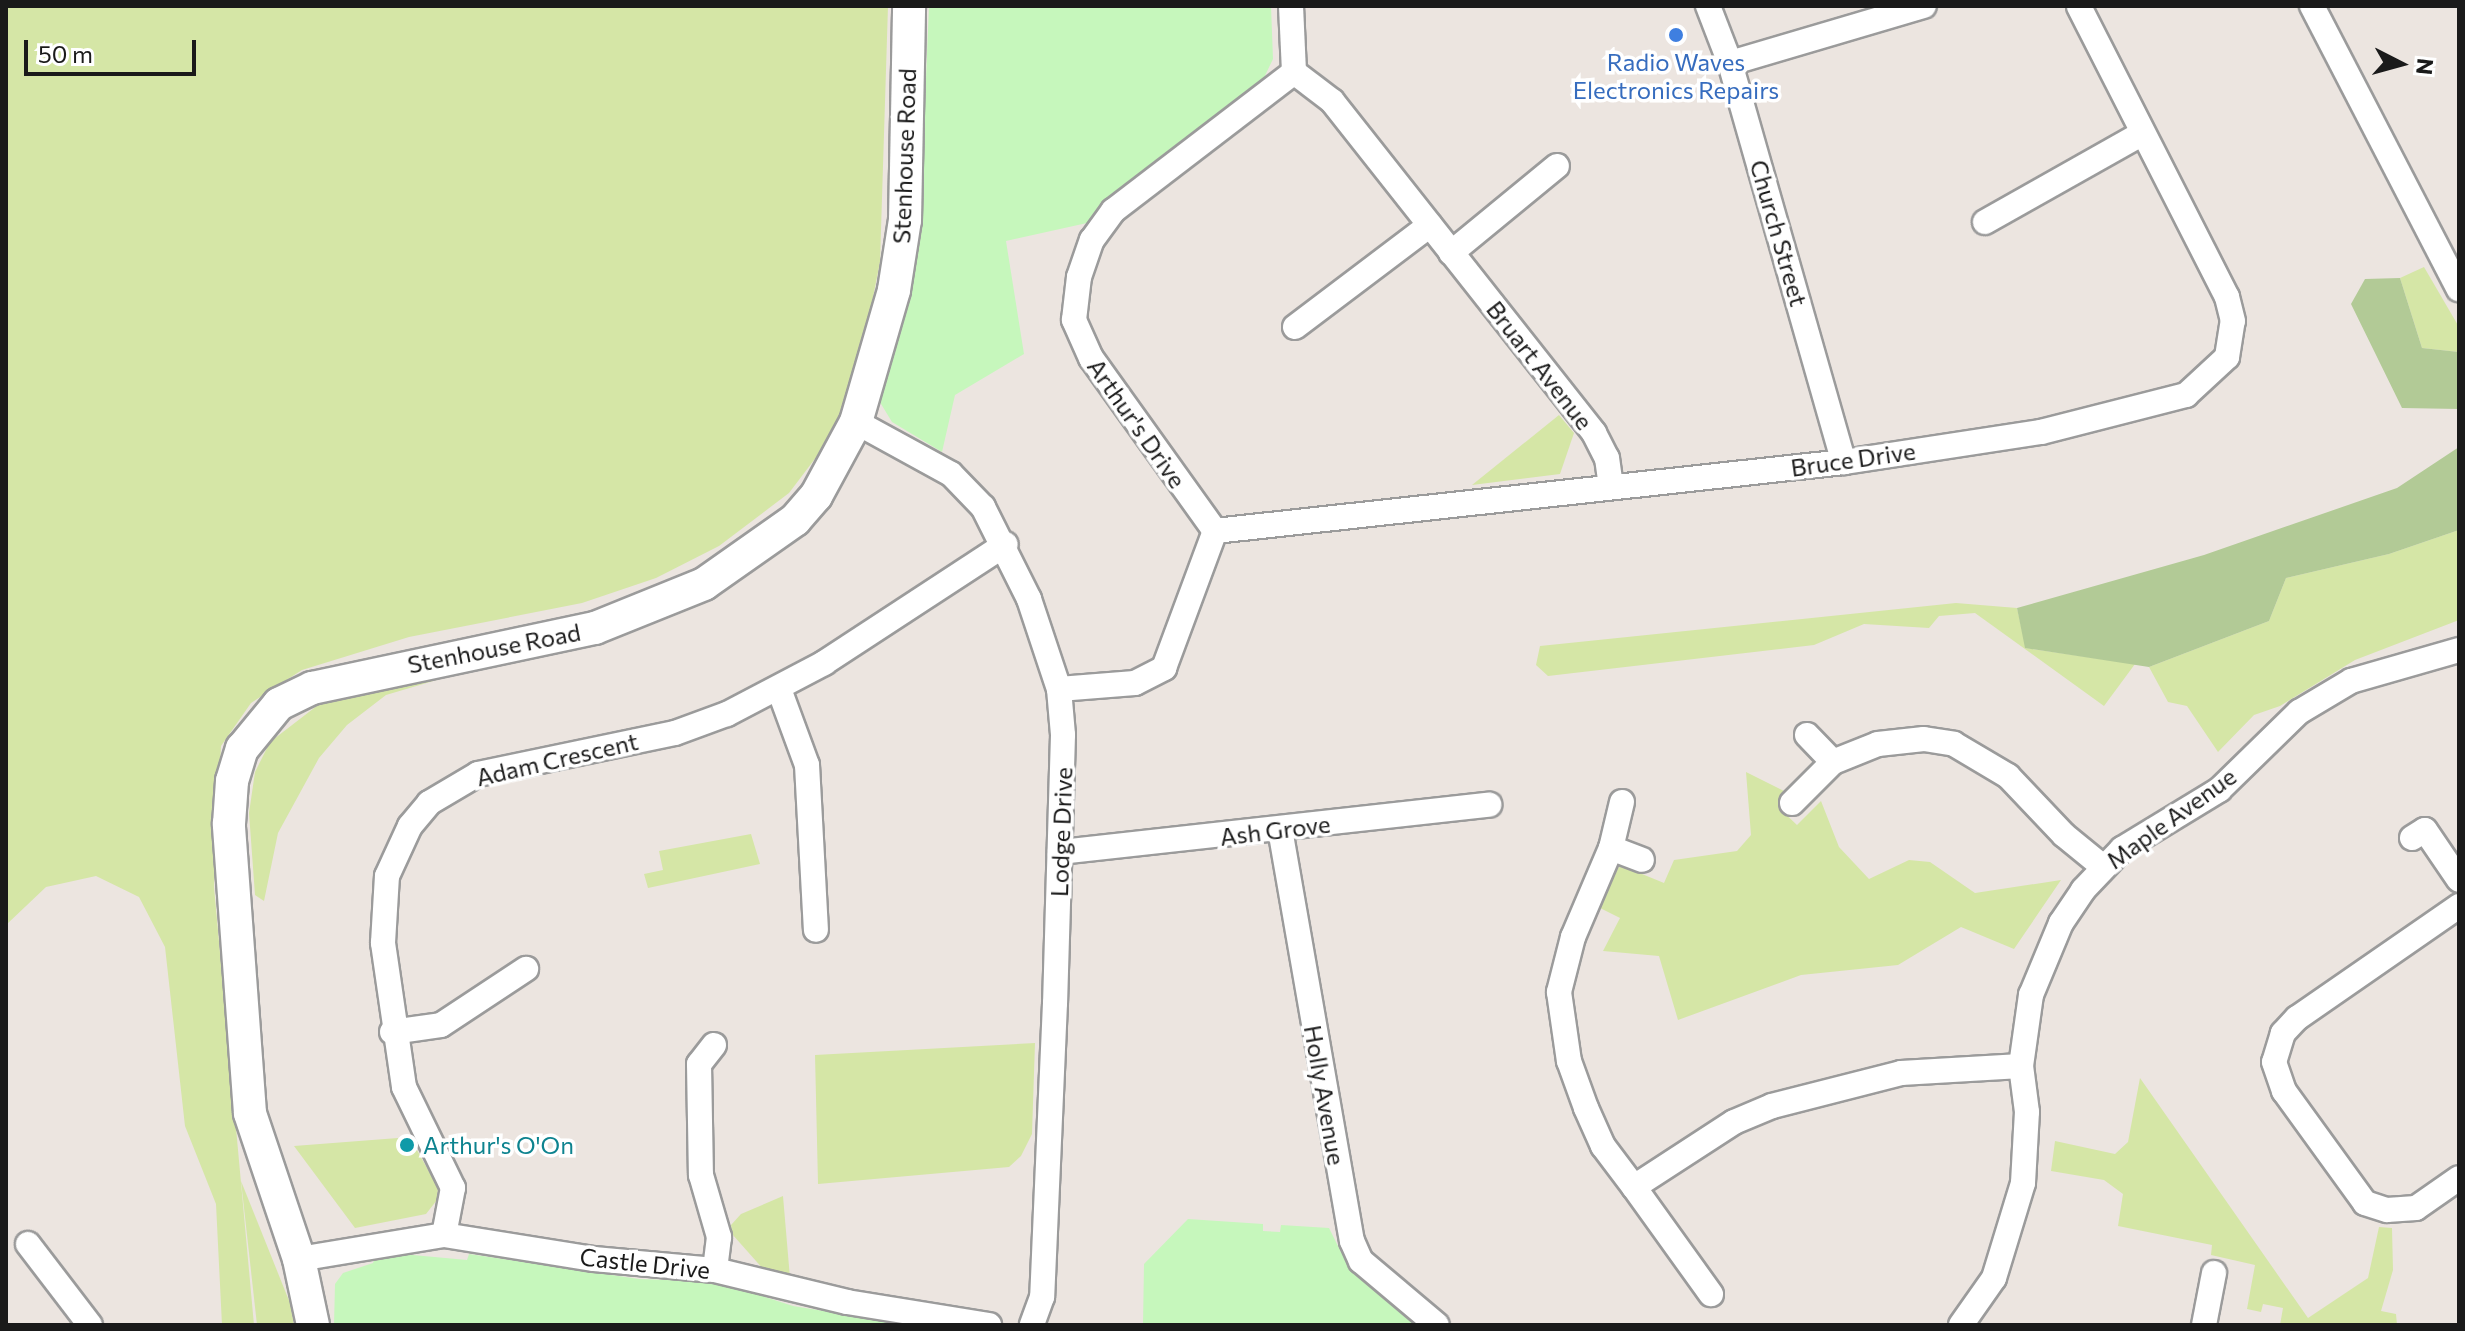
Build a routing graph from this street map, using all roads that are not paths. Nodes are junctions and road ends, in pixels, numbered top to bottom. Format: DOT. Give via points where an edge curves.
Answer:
graph roads {
  1 [pos="909,6"];
  2 [pos="1291,6"];
  3 [pos="1708,6"];
  4 [pos="1922,6"];
  5 [pos="2079,6"];
  6 [pos="2312,6"];
  7 [pos="1730,63"];
  8 [pos="1294,72"];
  9 [pos="2141,134"];
  10 [pos="1557,166"];
  11 [pos="1985,222"];
  12 [pos="1430,225"];
  13 [pos="1451,253"];
  14 [pos="2459,289"];
  15 [pos="1295,327"];
  16 [pos="856,422"];
  17 [pos="1844,462"];
  18 [pos="1611,486"];
  19 [pos="1215,531"];
  20 [pos="1006,544"];
  21 [pos="2459,650"];
  22 [pos="779,689"];
  23 [pos="1059,689"];
  24 [pos="1807,735"];
  25 [pos="1833,762"];
  26 [pos="1622,802"];
  27 [pos="1792,803"];
  28 [pos="1489,805"];
  29 [pos="1280,829"];
  30 [pos="2412,838"];
  31 [pos="1611,848"];
  32 [pos="1060,852"];
  33 [pos="1642,860"];
  34 [pos="2102,866"];
  35 [pos="2459,880"];
  36 [pos="2459,906"];
  37 [pos="816,930"];
  38 [pos="526,969"];
  39 [pos="392,1032"];
  40 [pos="714,1045"];
  41 [pos="2021,1066"];
  42 [pos="2459,1178"];
  43 [pos="1634,1187"];
  44 [pos="444,1235"];
  45 [pos="28,1244"];
  46 [pos="299,1259"];
  47 [pos="715,1270"];
  48 [pos="2214,1273"];
  49 [pos="1711,1294"];
  50 [pos="90,1325"];
  51 [pos="313,1325"];
  52 [pos="989,1325"];
  53 [pos="1032,1325"];
  54 [pos="1437,1325"];
  55 [pos="1961,1325"];
  56 [pos="2204,1325"];
  1 -- 16 [label="street, Stenhouse Road" via="905,220 894,290"];
  2 -- 8 [label="street"];
  3 -- 7 [label="street, Church Street"];
  4 -- 7 [label="street"];
  5 -- 9 [label="street, Bruce Drive"];
  6 -- 14 [label="street"];
  7 -- 17 [label="street, Church Street"];
  8 -- 12 [label="street, Bruart Avenue" via="1332,101"];
  8 -- 19 [label="street, Arthur's Drive" via="1113,211 1092,240 1079,277 1074,320 1091,358"];
  9 -- 11 [label="street"];
  9 -- 17 [label="street, Bruce Drive" via="2227,297 2231,341 2218,370 2186,395 2081,424"];
  10 -- 13 [label="street"];
  12 -- 13 [label="street, Bruart Avenue"];
  12 -- 15 [label="street"];
  13 -- 18 [label="street, Bruart Avenue" via="1594,433 1607,458"];
  16 -- 20 [label="street, Lodge Drive" via="951,474 983,507"];
  16 -- 46 [label="street, Stenhouse Road" via="835,468 795,520 704,584 595,628 312,688 279,704 242,749 232,781 229,824 250,1113"];
  17 -- 18 [label="street, Bruce Drive"];
  18 -- 19 [label="street, Bruce Drive"];
  19 -- 23 [label="street" via="1164,668 1135,683"];
  20 -- 22 [label="street, Adam Crescent"];
  20 -- 23 [label="street, Lodge Drive"];
  21 -- 34 [label="street, Maple Avenue" via="2351,681 2299,712 2219,790"];
  22 -- 37 [label="street" via="807,765"];
  22 -- 39 [label="street, Adam Crescent" via="675,733 478,774 429,803 398,847 382,901"];
  23 -- 32 [label="street, Lodge Drive"];
  24 -- 25 [label="street"];
  25 -- 27 [label="street"];
  25 -- 34 [label="street" via="1878,744 1924,739 1954,744 2008,776"];
  26 -- 31 [label="street"];
  28 -- 29 [label="street, Ash Grove"];
  29 -- 32 [label="street, Ash Grove"];
  29 -- 54 [label="street, Holly Avenue" via="1352,1241 1361,1261"];
  30 -- 35 [label="street" via="2425,830"];
  31 -- 33 [label="street"];
  31 -- 43 [label="street" via="1573,937 1559,992 1569,1061 1586,1108 1603,1146"];
  32 -- 53 [label="street, Lodge Drive" via="1042,1297"];
  34 -- 41 [label="street, Maple Avenue" via="2061,923 2040,964"];
  36 -- 42 [label="street" via="2297,1018 2283,1033 2274,1062 2284,1091 2365,1203 2387,1210 2416,1208"];
  38 -- 39 [label="street" via="441,1025"];
  39 -- 44 [label="street, Adam Crescent" via="404,1087 453,1188"];
  40 -- 47 [label="street" via="699,1064 701,1175 719,1237"];
  41 -- 43 [label="street" via="1901,1073 1772,1106 1720,1130"];
  41 -- 55 [label="street, Maple Avenue" via="2027,1112 2023,1183 1994,1278"];
  43 -- 49 [label="street"];
  44 -- 46 [label="street, Castle Drive"];
  44 -- 47 [label="street, Castle Drive" via="594,1259"];
  45 -- 50 [label="street"];
  46 -- 51 [label="street, Stenhouse Road"];
  47 -- 52 [label="street, Castle Drive" via="847,1302"];
  48 -- 56 [label="street"];
}
